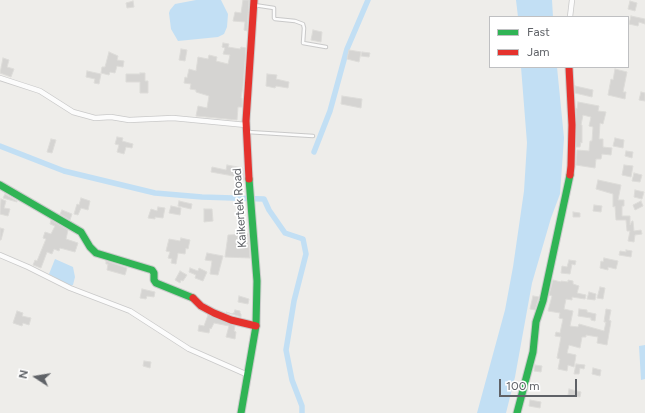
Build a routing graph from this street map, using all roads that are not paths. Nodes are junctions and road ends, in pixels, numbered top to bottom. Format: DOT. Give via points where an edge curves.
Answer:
graph roads {
  1 [pos="572,0"];
  2 [pos="254,2"];
  3 [pos="570,16"];
  4 [pos="326,47"];
  5 [pos="569,68"];
  6 [pos="0,78"];
  7 [pos="246,129"];
  8 [pos="313,136"];
  9 [pos="0,185"];
  10 [pos="0,255"];
  11 [pos="256,326"];
  12 [pos="248,375"];
  13 [pos="240,413"];
  14 [pos="517,413"];
  1 -- 3 [label="street"];
  2 -- 4 [label="lane" via="274,8 275,19 303,24 303,43"];
  2 -- 7 [label="street, Kaikertek Road"];
  5 -- 14 [label="street" via="571,166 543,301 536,322 533,352"];
  6 -- 7 [label="street" via="40,91 73,112 95,118 173,118"];
  7 -- 8 [label="lane" via="253,132"];
  7 -- 11 [label="street, Kaikertek Road" via="257,281"];
  9 -- 11 [label="street" via="80,232 96,253 152,270 156,283 192,297 214,314"];
  10 -- 12 [label="street" via="70,288 130,311 189,349"];
  11 -- 12 [label="street, Kaikertek Road"];
  12 -- 13 [label="street, Kaikertek Road"];
}
